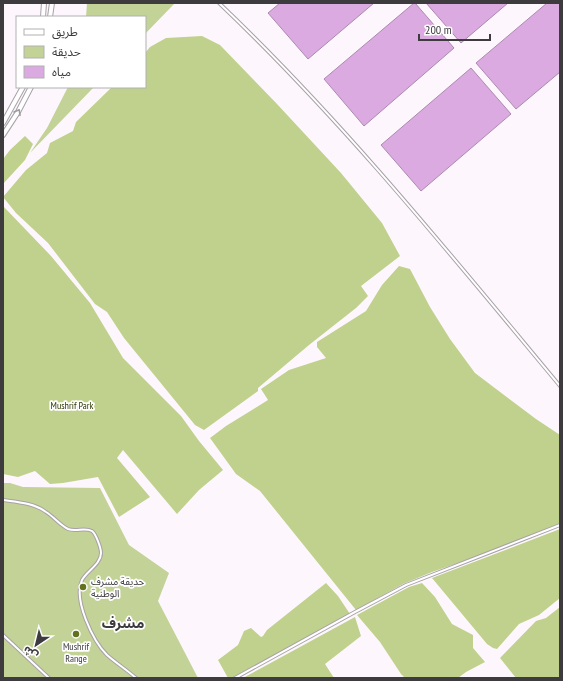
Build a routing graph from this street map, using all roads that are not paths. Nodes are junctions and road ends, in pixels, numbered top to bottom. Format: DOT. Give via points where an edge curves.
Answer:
graph roads {
  1 [pos="44,3"];
  2 [pos="52,3"];
  3 [pos="219,3"];
  4 [pos="43,16"];
  5 [pos="50,16"];
  6 [pos="22,88"];
  7 [pos="30,88"];
  8 [pos="3,123"];
  9 [pos="3,135"];
  10 [pos="560,386"];
  11 [pos="3,500"];
  12 [pos="560,525"];
  13 [pos="3,635"];
  14 [pos="49,678"];
  15 [pos="136,678"];
  16 [pos="235,678"];
  1 -- 4 [label="highway"];
  2 -- 5 [label="highway"];
  3 -- 10 [label="street" via="347,135"];
  6 -- 8 [label="highway"];
  9 -- 7 [label="highway, one-way"];
  11 -- 15 [label="street" via="34,506 68,529 90,530 94,534 101,556 81,583 84,614 102,648"];
  12 -- 16 [label="street" via="406,585"];
  13 -- 14 [label="street"];
}
